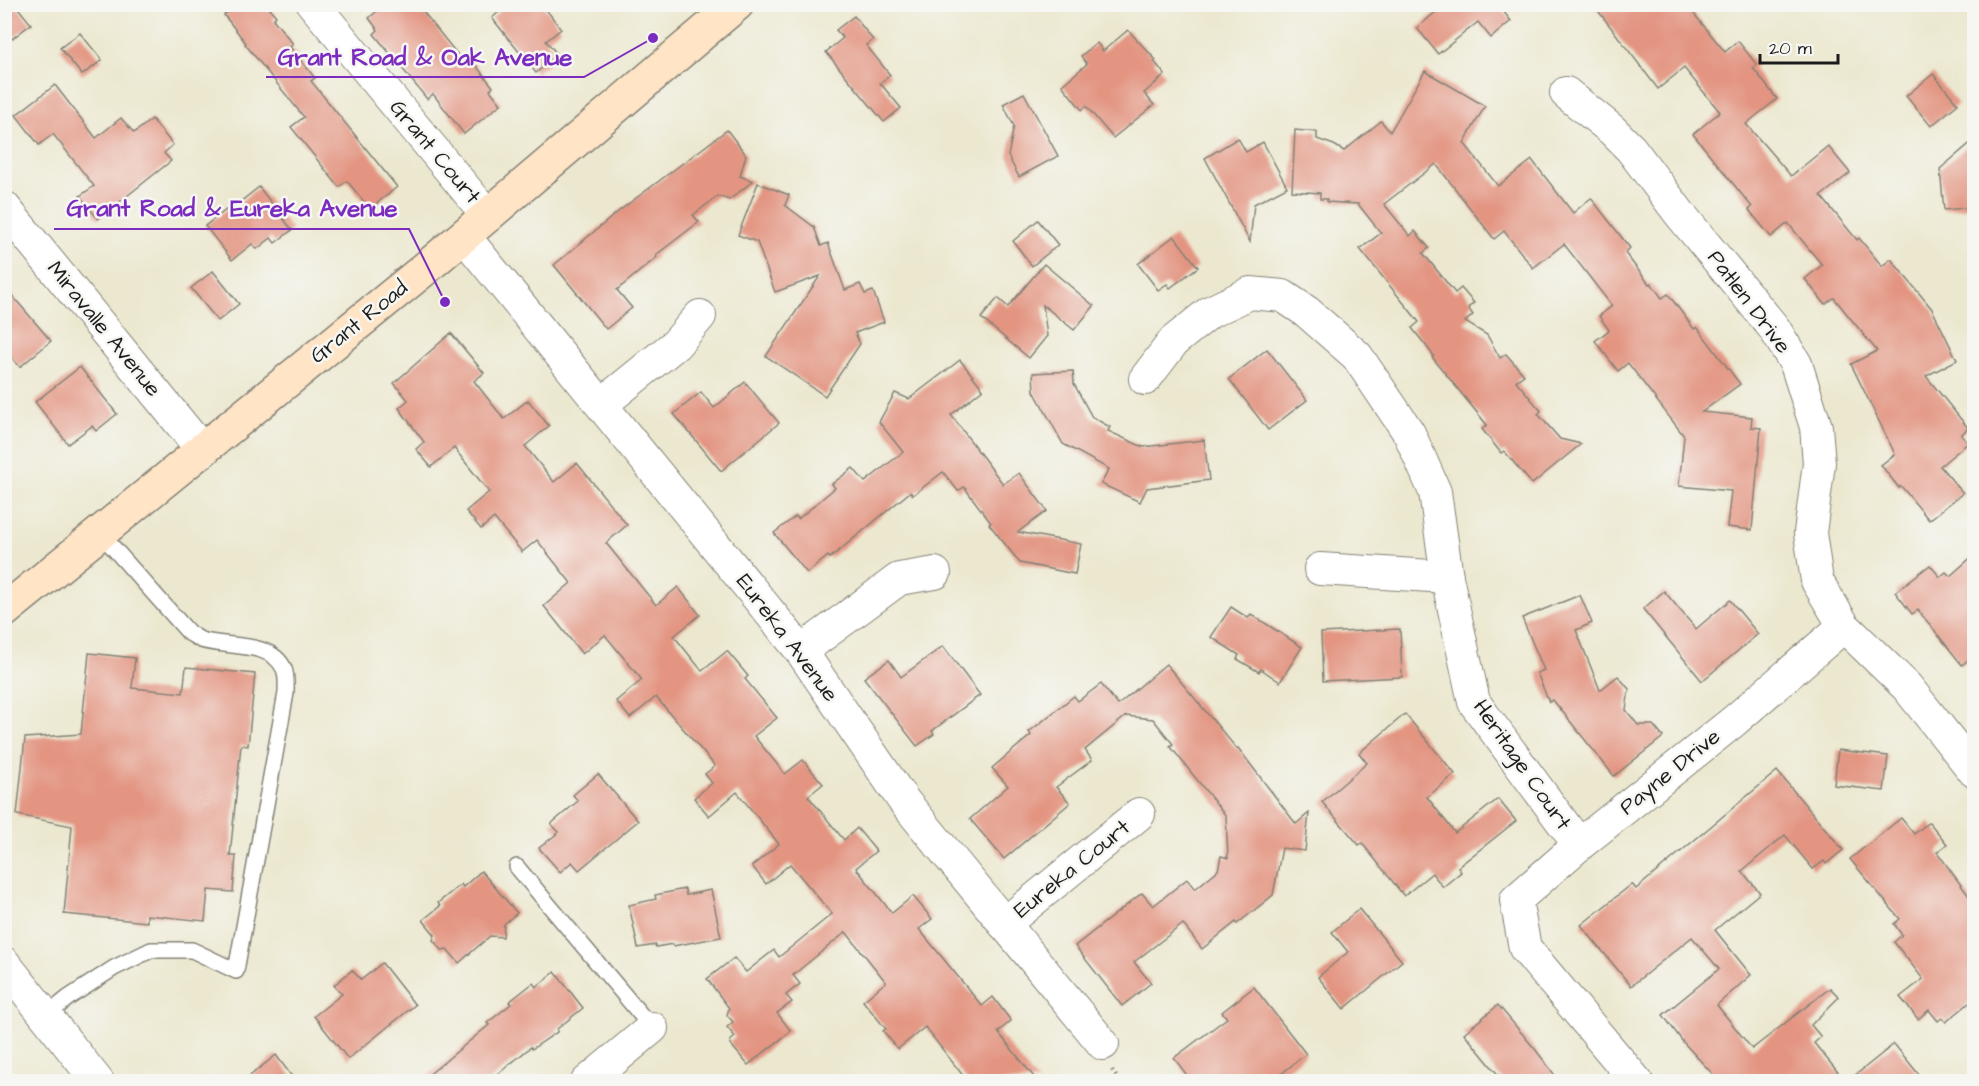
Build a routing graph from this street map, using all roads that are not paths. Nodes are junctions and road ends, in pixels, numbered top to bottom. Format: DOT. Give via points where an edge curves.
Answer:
graph roads {
  1 [pos="313,4"];
  2 [pos="737,4"];
  3 [pos="1566,93"];
  4 [pos="4,207"];
  5 [pos="476,226"];
  6 [pos="700,316"];
  7 [pos="1145,379"];
  8 [pos="602,404"];
  9 [pos="203,451"];
  10 [pos="101,534"];
  11 [pos="1320,569"];
  12 [pos="935,573"];
  13 [pos="1447,576"];
  14 [pos="4,611"];
  15 [pos="1844,626"];
  16 [pos="801,651"];
  17 [pos="1974,771"];
  18 [pos="1139,814"];
  19 [pos="1579,845"];
  20 [pos="517,867"];
  21 [pos="1004,924"];
  22 [pos="4,963"];
  23 [pos="46,1016"];
  24 [pos="652,1029"];
  25 [pos="1103,1044"];
  26 [pos="98,1082"];
  27 [pos="587,1082"];
  28 [pos="1637,1082"];
  1 -- 5 [label="street, Grant Court"];
  2 -- 5 [label="main road, Grant Road"];
  3 -- 15 [label="street, Patlen Drive" via="1631,149 1774,328 1796,364 1816,428 1819,463 1810,533 1817,581"];
  4 -- 9 [label="street, Miravalle Avenue"];
  5 -- 8 [label="street, Eureka Avenue"];
  5 -- 9 [label="main road, Grant Road"];
  6 -- 8 [label="street" via="676,344"];
  7 -- 13 [label="street, Heritage Court" via="1174,341 1210,312 1250,293 1283,296 1357,356 1409,433 1435,492"];
  8 -- 16 [label="street, Eureka Avenue"];
  9 -- 10 [label="main road, Grant Road"];
  10 -- 14 [label="main road, Grant Road"];
  10 -- 23 [label="lane" via="189,633 202,640 253,647 279,662 284,669 286,693 236,971 192,950 151,950 114,968"];
  11 -- 13 [label="street"];
  12 -- 16 [label="street" via="899,579"];
  13 -- 19 [label="street, Heritage Court" via="1474,702"];
  15 -- 17 [label="street" via="1907,687"];
  15 -- 19 [label="street, Payne Drive" via="1734,721"];
  16 -- 21 [label="street, Eureka Avenue" via="903,800"];
  18 -- 21 [label="street, Eureka Court"];
  19 -- 28 [label="street, Payne Drive" via="1516,900 1525,948"];
  20 -- 24 [label="lane"];
  21 -- 25 [label="street, Eureka Avenue"];
  22 -- 23 [label="street"];
  23 -- 26 [label="street"];
  24 -- 27 [label="street"];
}
